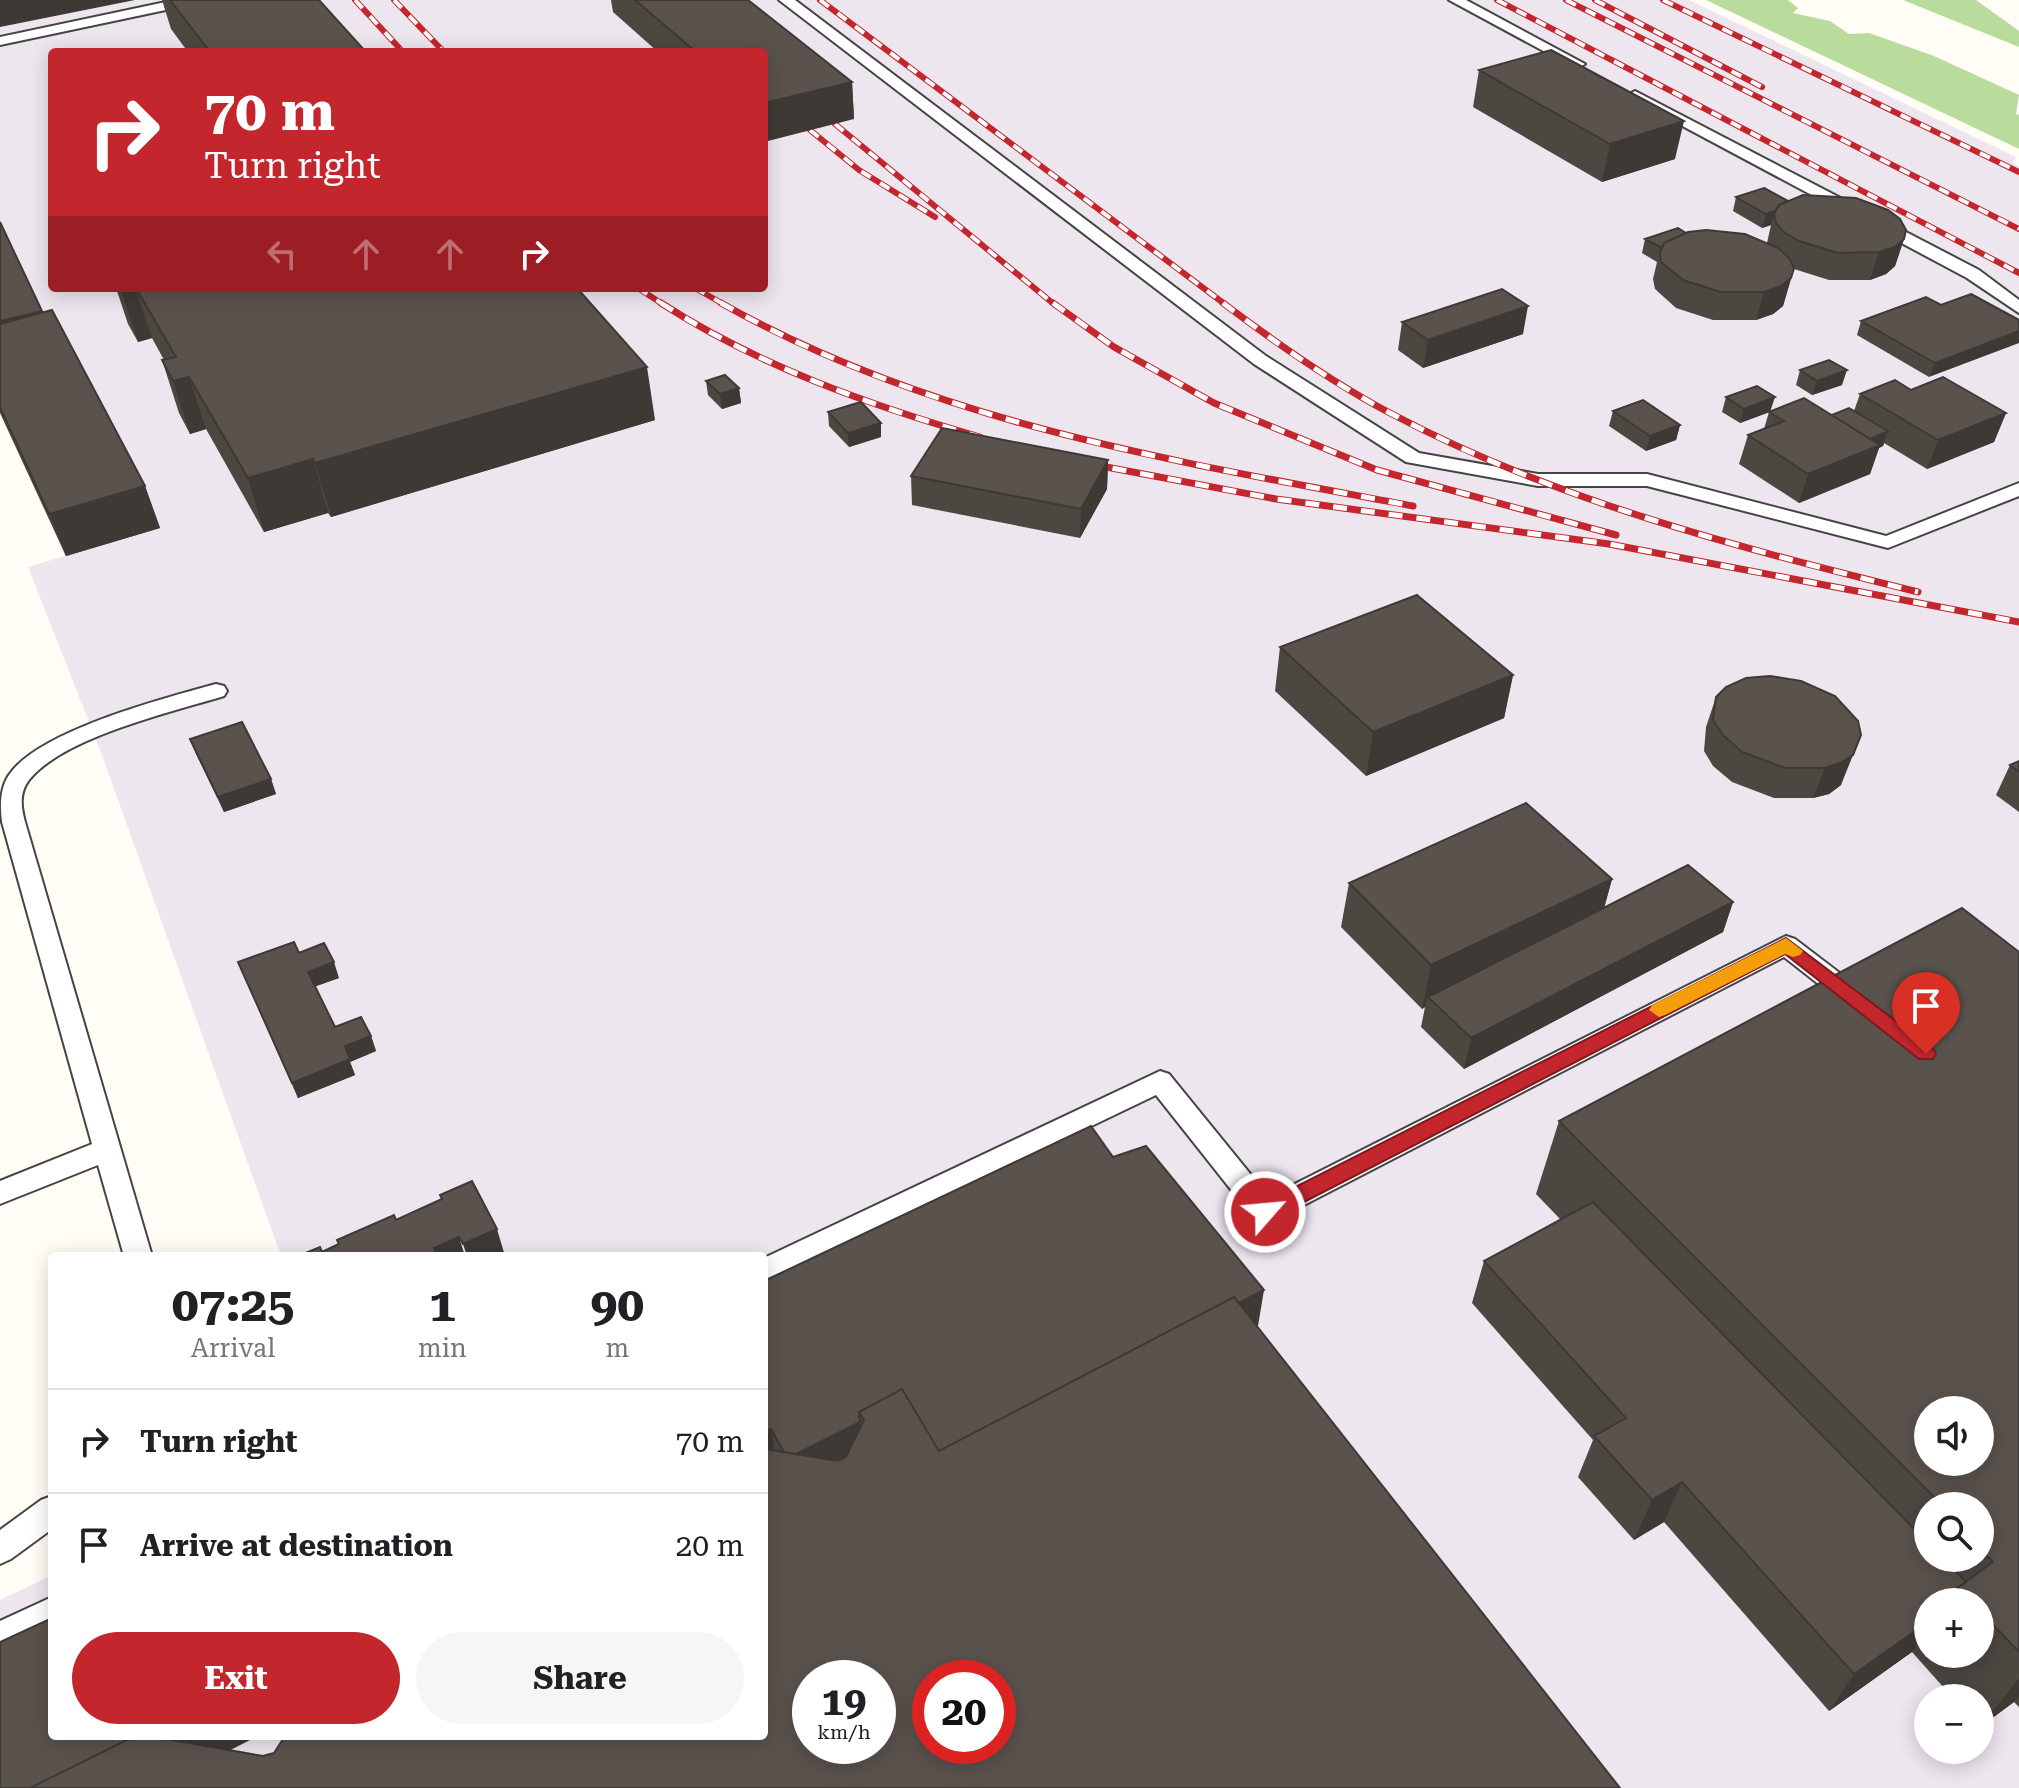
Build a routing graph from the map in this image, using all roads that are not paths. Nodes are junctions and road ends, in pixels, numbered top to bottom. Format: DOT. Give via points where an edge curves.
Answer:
graph roads {
  1 [pos="194,0"];
  2 [pos="786,0"];
  3 [pos="1456,0"];
  4 [pos="0,41"];
  5 [pos="1596,74"];
  6 [pos="1624,89"];
  7 [pos="2019,308"];
  8 [pos="2019,489"];
  9 [pos="216,691"];
  10 [pos="1872,1012"];
  11 [pos="107,1150"];
  12 [pos="0,1193"];
  13 [pos="137,1252"];
  14 [pos="768,1269"];
  15 [pos="48,1513"];
  16 [pos="0,1549"];
  17 [pos="48,1615"];
  18 [pos="0,1638"];
  1 -- 4 [label="lane"];
  2 -- 8 [label="lane" via="1260,360 1413,458 1538,480 1647,480 1888,542"];
  3 -- 5 [label="lane"];
  6 -- 7 [label="lane" via="1973,274"];
  9 -- 11 [label="lane" via="72,739 32,762 17,777 9,797"];
  10 -- 14 [label="lane" via="1786,945 1265,1212 1160,1081"];
  11 -- 12 [label="lane"];
  11 -- 13 [label="lane"];
  15 -- 16 [label="lane"];
  17 -- 18 [label="lane"];
}
